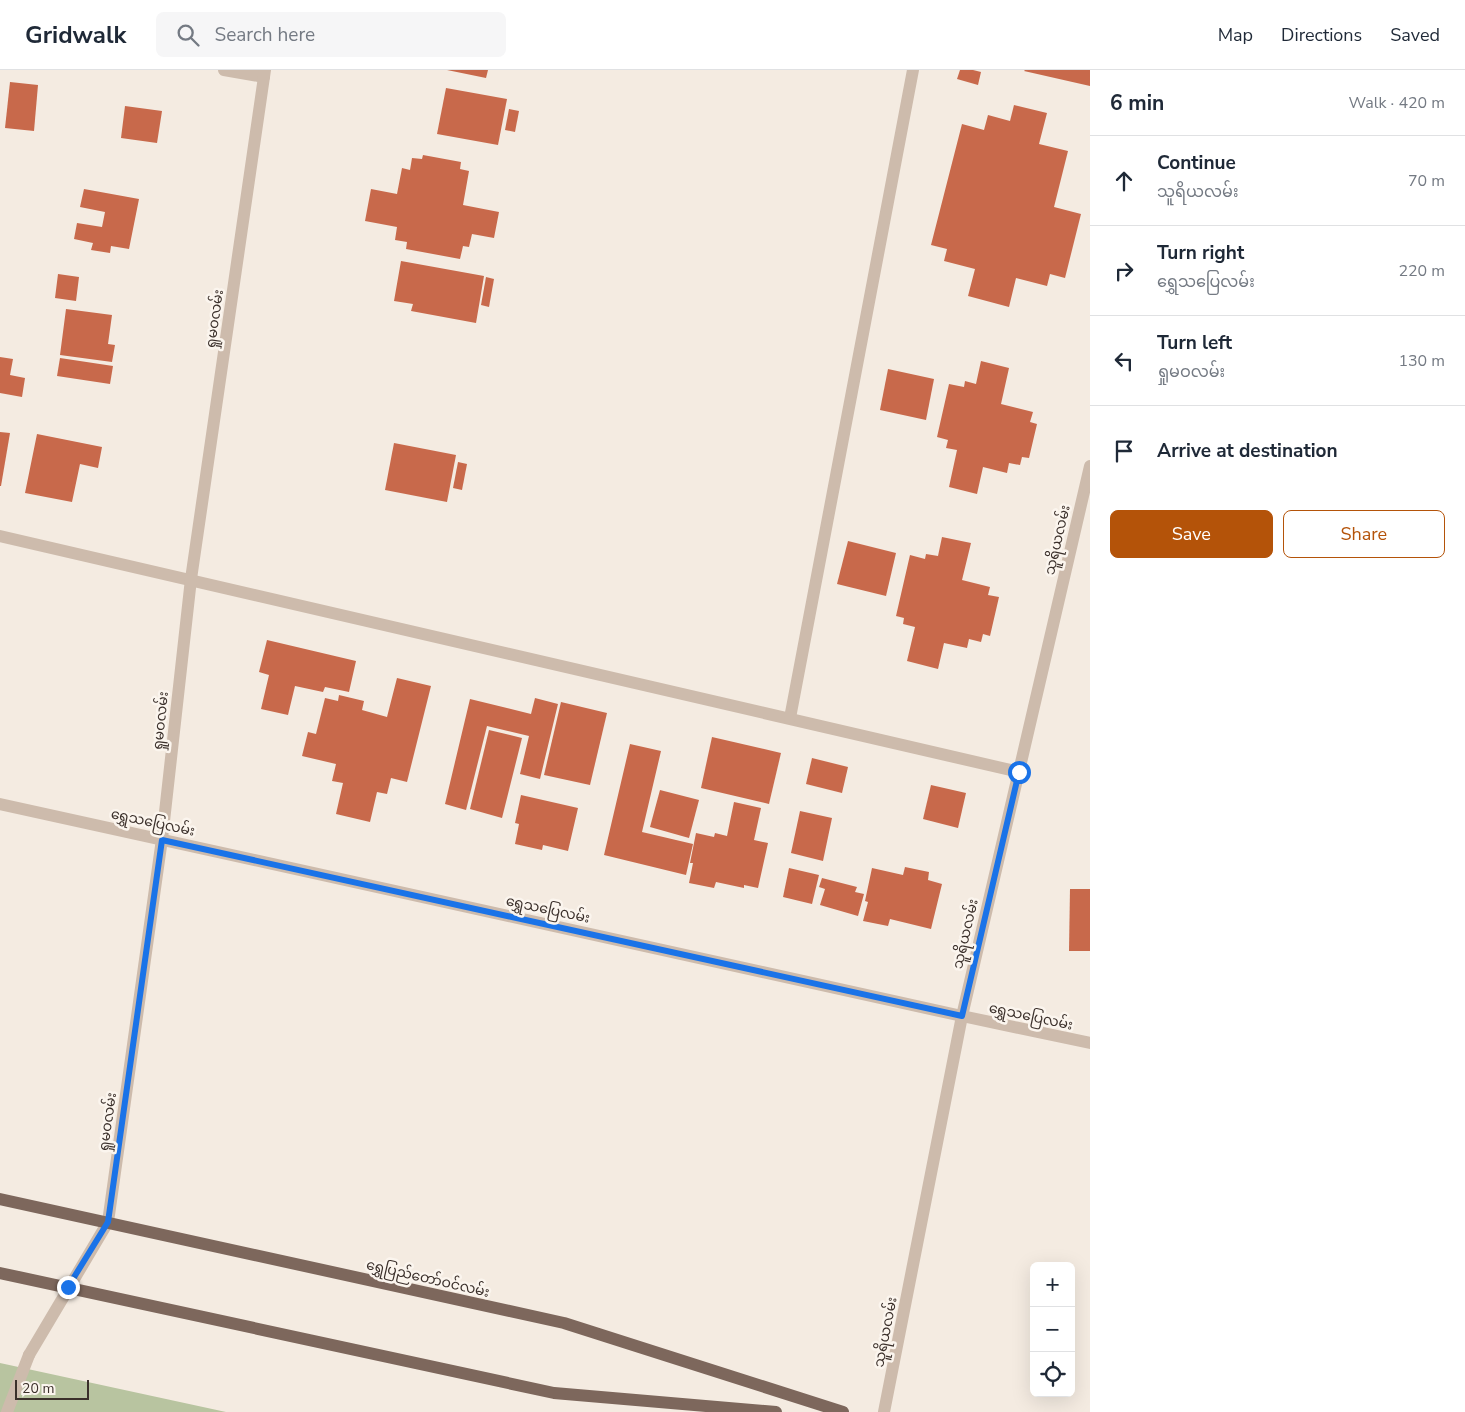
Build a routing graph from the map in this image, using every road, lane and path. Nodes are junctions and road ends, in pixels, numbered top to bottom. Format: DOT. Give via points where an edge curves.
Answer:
graph roads {
  1 [pos="224,70"];
  2 [pos="913,70"];
  3 [pos="264,74"];
  4 [pos="1090,466"];
  5 [pos="0,536"];
  6 [pos="191,579"];
  7 [pos="790,718"];
  8 [pos="1019,772"];
  9 [pos="0,804"];
  10 [pos="162,840"];
  11 [pos="962,1016"];
  12 [pos="1090,1044"];
  13 [pos="0,1199"];
  14 [pos="108,1222"];
  15 [pos="0,1273"];
  16 [pos="68,1287"];
  17 [pos="7,1412"];
  18 [pos="776,1412"];
  19 [pos="843,1412"];
  20 [pos="884,1412"];
  1 -- 3 [label="street"];
  2 -- 7 [label="street"];
  3 -- 6 [label="street, ရှုမဝလမ်း"];
  4 -- 8 [label="street, သူရိယလမ်း"];
  5 -- 6 [label="street"];
  6 -- 7 [label="street"];
  6 -- 10 [label="street, ရှုမဝလမ်း"];
  7 -- 8 [label="street"];
  8 -- 11 [label="street, သူရိယလမ်း"];
  9 -- 10 [label="street, ရွှေသပြေလမ်း"];
  10 -- 11 [label="street, ရွှေသပြေလမ်း"];
  10 -- 14 [label="street, ရှုမဝလမ်း"];
  11 -- 12 [label="street, ရွှေသပြေလမ်း"];
  11 -- 20 [label="street, သူရိယလမ်း"];
  13 -- 14 [label="main road, ရွှေပြည်တော်ဝင်လမ်း"];
  14 -- 16 [label="street, ရှုမဝလမ်း"];
  14 -- 19 [label="main road, ရွှေပြည်တော်ဝင်လမ်း" via="564,1323"];
  15 -- 16 [label="main road"];
  16 -- 17 [label="street, ရှုမဝလမ်း" via="29,1355"];
  16 -- 18 [label="main road" via="554,1393"];
}
